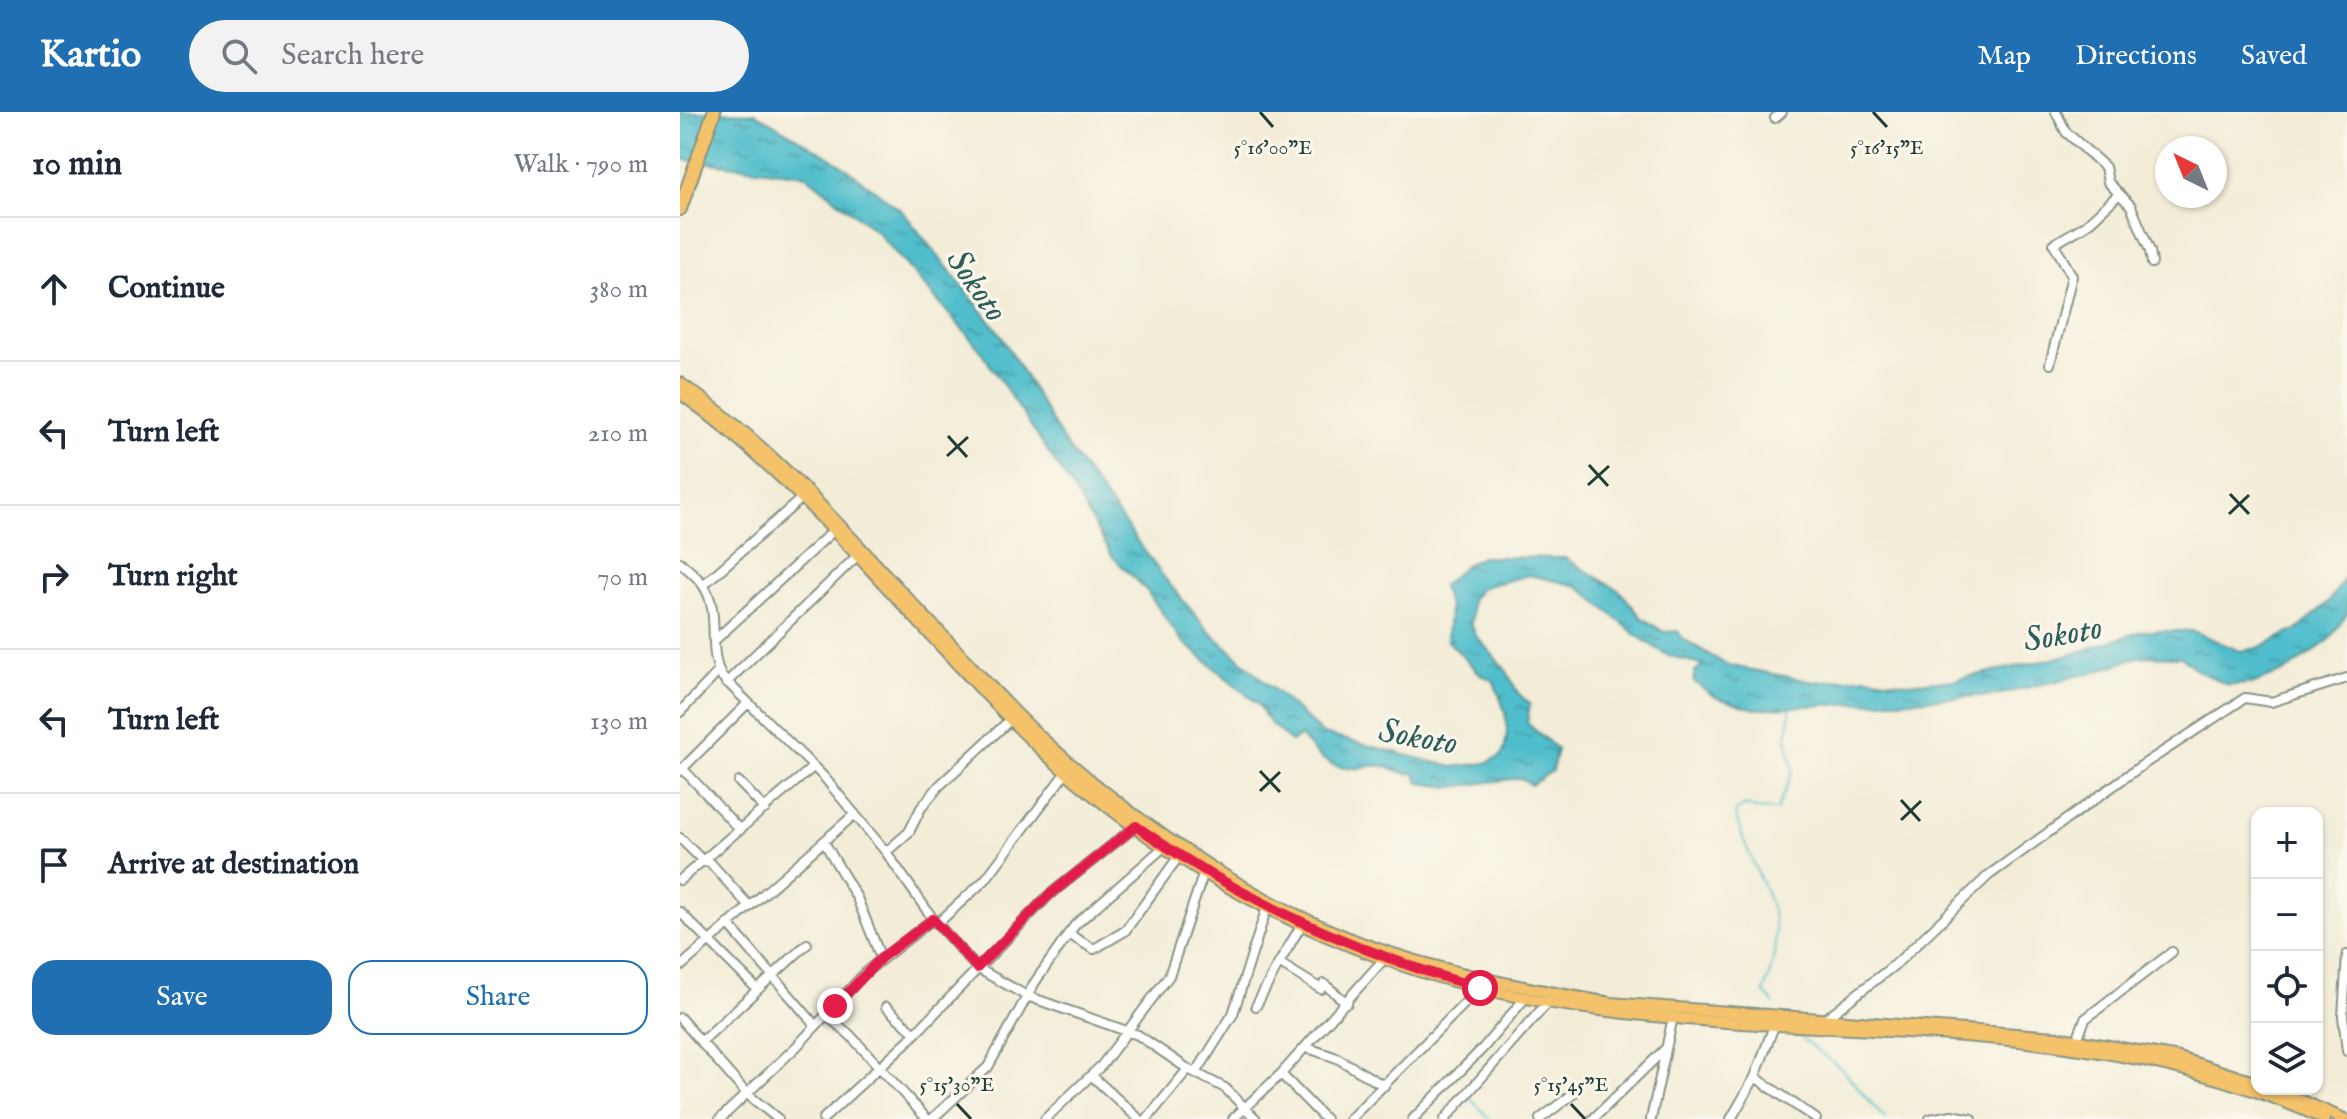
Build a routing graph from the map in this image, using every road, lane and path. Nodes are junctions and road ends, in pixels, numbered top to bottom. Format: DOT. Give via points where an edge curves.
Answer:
graph roads {
  1 [pos="714,112"];
  2 [pos="2056,112"];
  3 [pos="2118,195"];
  4 [pos="680,209"];
  5 [pos="2152,263"];
  6 [pos="2050,364"];
  7 [pos="680,383"];
  8 [pos="680,393"];
  9 [pos="803,497"];
  10 [pos="834,530"];
  11 [pos="857,556"];
  12 [pos="680,562"];
  13 [pos="703,585"];
  14 [pos="715,640"];
  15 [pos="719,671"];
  16 [pos="2347,678"];
  17 [pos="726,683"];
  18 [pos="747,704"];
  19 [pos="680,712"];
  20 [pos="1011,719"];
  21 [pos="680,752"];
  22 [pos="684,767"];
  23 [pos="813,767"];
  24 [pos="1066,772"];
  25 [pos="739,782"];
  26 [pos="765,809"];
  27 [pos="855,814"];
  28 [pos="1136,826"];
  29 [pos="740,830"];
  30 [pos="680,838"];
  31 [pos="824,842"];
  32 [pos="1165,846"];
  33 [pos="886,852"];
  34 [pos="1179,856"];
  35 [pos="706,860"];
  36 [pos="1204,872"];
  37 [pos="680,880"];
  38 [pos="749,906"];
  39 [pos="1267,907"];
  40 [pos="680,912"];
  41 [pos="935,921"];
  42 [pos="728,924"];
  43 [pos="1302,924"];
  44 [pos="1068,934"];
  45 [pos="707,940"];
  46 [pos="807,944"];
  47 [pos="2172,952"];
  48 [pos="2347,955"];
  49 [pos="881,958"];
  50 [pos="1384,959"];
  51 [pos="1279,963"];
  52 [pos="680,967"];
  53 [pos="977,968"];
  54 [pos="772,977"];
  55 [pos="1480,988"];
  56 [pos="757,989"];
  57 [pos="1027,996"];
  58 [pos="1526,997"];
  59 [pos="1549,1001"];
  60 [pos="1347,1003"];
  61 [pos="1256,1006"];
  62 [pos="886,1007"];
  63 [pos="1765,1014"];
  64 [pos="826,1015"];
  65 [pos="1673,1017"];
  66 [pos="680,1018"];
  67 [pos="1825,1019"];
  68 [pos="1777,1024"];
  69 [pos="816,1026"];
  70 [pos="1126,1031"];
  71 [pos="915,1033"];
  72 [pos="2077,1040"];
  73 [pos="701,1042"];
  74 [pos="1305,1047"];
  75 [pos="1664,1049"];
  76 [pos="2347,1051"];
  77 [pos="879,1069"];
  78 [pos="1192,1071"];
  79 [pos="1281,1074"];
  80 [pos="1092,1076"];
  81 [pos="1755,1077"];
  82 [pos="2251,1081"];
  83 [pos="1384,1086"];
  84 [pos="746,1093"];
  85 [pos="1573,1094"];
  86 [pos="2288,1095"];
  87 [pos="1246,1108"];
  88 [pos="1733,1116"];
  89 [pos="720,1119"];
  90 [pos="778,1119"];
  91 [pos="823,1119"];
  92 [pos="929,1119"];
  93 [pos="1045,1119"];
  94 [pos="1139,1119"];
  95 [pos="1148,1119"];
  96 [pos="1233,1119"];
  97 [pos="1256,1119"];
  98 [pos="1325,1119"];
  99 [pos="1350,1119"];
  100 [pos="1413,1119"];
  101 [pos="1445,1119"];
  102 [pos="1540,1119"];
  103 [pos="1593,1119"];
  104 [pos="1651,1119"];
  105 [pos="1744,1119"];
  106 [pos="1816,1119"];
  107 [pos="1930,1119"];
  108 [pos="1972,1119"];
  109 [pos="2324,1119"];
  110 [pos="2344,1119"];
  1 -- 4 [label="highway"];
  2 -- 3 [label="street" via="2072,139 2105,167"];
  3 -- 5 [label="street" via="2131,206"];
  3 -- 6 [label="street" via="2086,225 2054,244 2072,276"];
  7 -- 63 [label="main road" via="805,486 1043,740 1140,819 1224,875 1384,951 1480,979 1611,1003"];
  8 -- 9 [label="main road" via="741,439"];
  9 -- 10 [label="main road"];
  9 -- 13 [label="street"];
  10 -- 11 [label="main road"];
  10 -- 14 [label="street"];
  11 -- 17 [label="street"];
  11 -- 20 [label="main road"];
  12 -- 13 [label="street"];
  13 -- 14 [label="street" via="713,611"];
  14 -- 15 [label="street"];
  15 -- 17 [label="street"];
  15 -- 19 [label="street"];
  16 -- 67 [label="street" via="2271,702 2245,698 1989,875 1897,963"];
  17 -- 18 [label="street"];
  18 -- 22 [label="street"];
  18 -- 23 [label="street"];
  20 -- 24 [label="main road"];
  20 -- 33 [label="street" via="932,793 909,832"];
  21 -- 22 [label="street"];
  22 -- 29 [label="street"];
  23 -- 26 [label="street"];
  23 -- 27 [label="street"];
  24 -- 28 [label="main road"];
  24 -- 41 [label="street" via="985,880"];
  25 -- 26 [label="street"];
  26 -- 29 [label="street"];
  27 -- 31 [label="street"];
  27 -- 33 [label="street"];
  28 -- 32 [label="main road"];
  28 -- 53 [label="street" via="1048,896"];
  29 -- 35 [label="street"];
  30 -- 35 [label="street"];
  31 -- 38 [label="street"];
  31 -- 49 [label="street" via="857,898"];
  32 -- 34 [label="main road"];
  32 -- 44 [label="street"];
  33 -- 41 [label="street"];
  34 -- 36 [label="main road"];
  34 -- 44 [label="street" via="1125,931 1094,949"];
  35 -- 37 [label="street"];
  35 -- 38 [label="street"];
  36 -- 39 [label="main road"];
  36 -- 70 [label="street" via="1169,976"];
  38 -- 42 [label="street"];
  39 -- 43 [label="main road"];
  39 -- 78 [label="street" via="1233,1014"];
  40 -- 45 [label="street"];
  41 -- 49 [label="street"];
  41 -- 53 [label="street"];
  42 -- 45 [label="street"];
  42 -- 54 [label="street"];
  43 -- 50 [label="main road"];
  43 -- 51 [label="street"];
  44 -- 57 [label="street"];
  45 -- 52 [label="street"];
  45 -- 56 [label="street"];
  46 -- 54 [label="street"];
  47 -- 72 [label="street" via="2085,1019"];
  48 -- 76 [label="street"];
  49 -- 64 [label="street"];
  50 -- 55 [label="main road"];
  50 -- 60 [label="street"];
  51 -- 60 [label="street" via="1321,989 1324,984"];
  51 -- 61 [label="street"];
  53 -- 57 [label="street"];
  53 -- 71 [label="street"];
  54 -- 56 [label="street"];
  54 -- 69 [label="street"];
  55 -- 58 [label="main road"];
  55 -- 83 [label="street"];
  56 -- 73 [label="street"];
  57 -- 70 [label="street"];
  57 -- 92 [label="street" via="988,1067"];
  58 -- 59 [label="main road"];
  58 -- 100 [label="street"];
  59 -- 65 [label="main road"];
  59 -- 101 [label="street"];
  60 -- 74 [label="street"];
  62 -- 71 [label="street"];
  63 -- 67 [label="main road"];
  63 -- 68 [label="street"];
  64 -- 69 [label="street"];
  64 -- 77 [label="street"];
  65 -- 68 [label="main road"];
  65 -- 75 [label="street"];
  66 -- 73 [label="street"];
  67 -- 72 [label="main road"];
  68 -- 81 [label="street"];
  68 -- 109 [label="main road" via="2041,1043 2123,1055 2285,1100"];
  69 -- 84 [label="street"];
  70 -- 78 [label="street"];
  70 -- 80 [label="street"];
  71 -- 77 [label="street"];
  72 -- 82 [label="main road" via="2179,1058"];
  73 -- 84 [label="street"];
  74 -- 79 [label="street"];
  74 -- 83 [label="street" via="1337,1058"];
  75 -- 103 [label="street"];
  75 -- 104 [label="street"];
  77 -- 91 [label="street"];
  77 -- 92 [label="street"];
  78 -- 87 [label="street" via="1225,1088"];
  78 -- 95 [label="street"];
  79 -- 87 [label="street"];
  79 -- 98 [label="street"];
  80 -- 93 [label="street"];
  80 -- 94 [label="street"];
  81 -- 88 [label="street"];
  81 -- 106 [label="street"];
  83 -- 99 [label="street"];
  84 -- 89 [label="street"];
  84 -- 90 [label="street"];
  85 -- 102 [label="street"];
  86 -- 110 [label="main road"];
  87 -- 96 [label="street"];
  87 -- 97 [label="street"];
  88 -- 105 [label="street"];
  107 -- 108 [label="street"];
}
